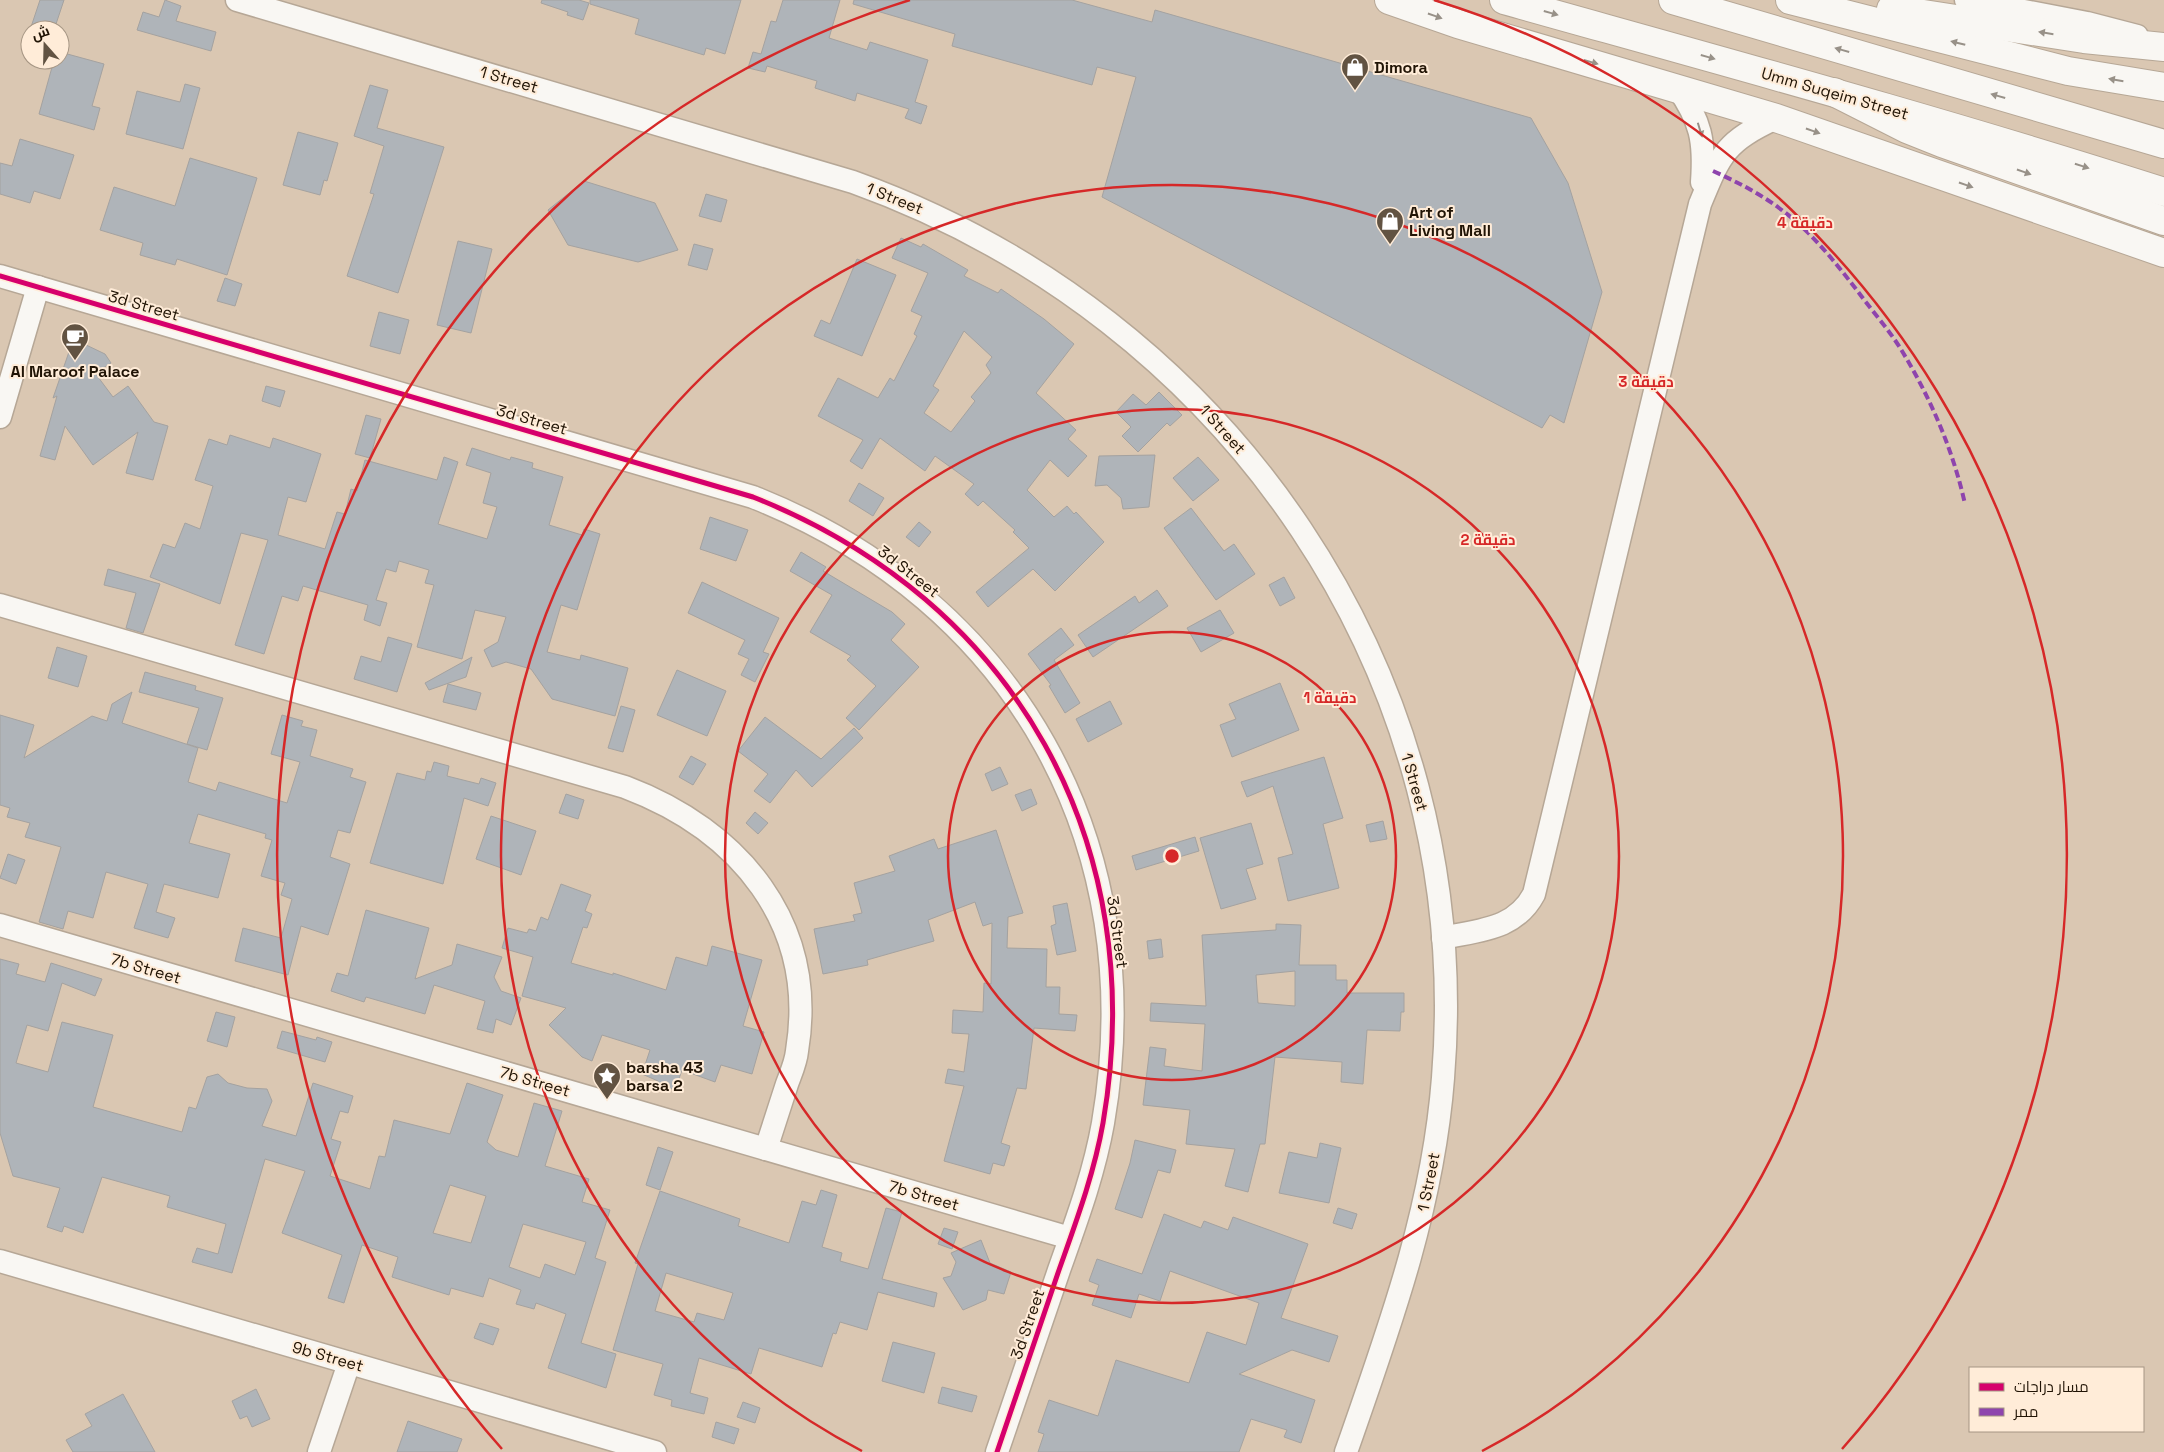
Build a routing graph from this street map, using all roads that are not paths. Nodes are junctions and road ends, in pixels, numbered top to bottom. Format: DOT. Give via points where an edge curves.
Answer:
graph roads {
  1 [pos="237,0"];
  2 [pos="1389,0"];
  3 [pos="1504,0"];
  4 [pos="1673,0"];
  5 [pos="1790,0"];
  6 [pos="1847,0"];
  7 [pos="1966,0"];
  8 [pos="2164,47"];
  9 [pos="1678,87"];
  10 [pos="2164,88"];
  11 [pos="1834,92"];
  12 [pos="1776,118"];
  13 [pos="2164,144"];
  14 [pos="2164,192"];
  15 [pos="1700,204"];
  16 [pos="2164,221"];
  17 [pos="2164,253"];
  18 [pos="0,276"];
  19 [pos="38,287"];
  20 [pos="0,417"];
  21 [pos="0,604"];
  22 [pos="0,925"];
  23 [pos="1443,938"];
  24 [pos="766,1149"];
  25 [pos="1070,1238"];
  26 [pos="0,1261"];
  27 [pos="349,1363"];
  28 [pos="318,1452"];
  29 [pos="655,1452"];
  30 [pos="997,1452"];
  31 [pos="1346,1452"];
  1 -- 23 [label="street, 1 Street" via="627,113 887,194 951,222 999,248 1121,331 1189,392 1250,459 1303,532 1338,589 1380,678 1408,754 1431,846"];
  2 -- 9 [label="main road, one-way" via="1458,24"];
  3 -- 11 [label="main road, Umm Suqeim Street, one-way"];
  13 -- 4 [label="main road, one-way"];
  10 -- 5 [label="main road, one-way" via="2068,71"];
  8 -- 6 [label="main road, one-way" via="1920,15"];
  7 -- 8 [label="street" via="2096,25 2141,36"];
  9 -- 12 [label="main road"];
  9 -- 15 [label="street, one-way" via="1695,116 1703,141"];
  11 -- 14 [label="main road, Umm Suqeim Street, one-way"];
  11 -- 16 [label="main road, one-way" via="1906,129"];
  12 -- 15 [label="street" via="1747,132 1726,149 1718,159"];
  12 -- 17 [label="main road, one-way"];
  15 -- 23 [label="street" via="1534,894 1528,906 1508,922"];
  18 -- 19 [label="street, 3d Street"];
  19 -- 20 [label="street"];
  19 -- 25 [label="street, 3d Street" via="753,497 814,524 865,553 949,620 1014,695 1049,751 1085,836 1104,908 1112,974 1112,1050 1102,1127"];
  21 -- 24 [label="street" via="625,787 668,804 702,826 732,851 763,887 785,932 798,980 800,1029 797,1053"];
  22 -- 24 [label="street, 7b Street"];
  23 -- 31 [label="street, 1 Street" via="1446,1032 1432,1169 1397,1305"];
  24 -- 25 [label="street, 7b Street"];
  25 -- 30 [label="street, 3d Street"];
  26 -- 27 [label="street, 9b Street"];
  27 -- 28 [label="street"];
  27 -- 29 [label="street, 9b Street"];
}
